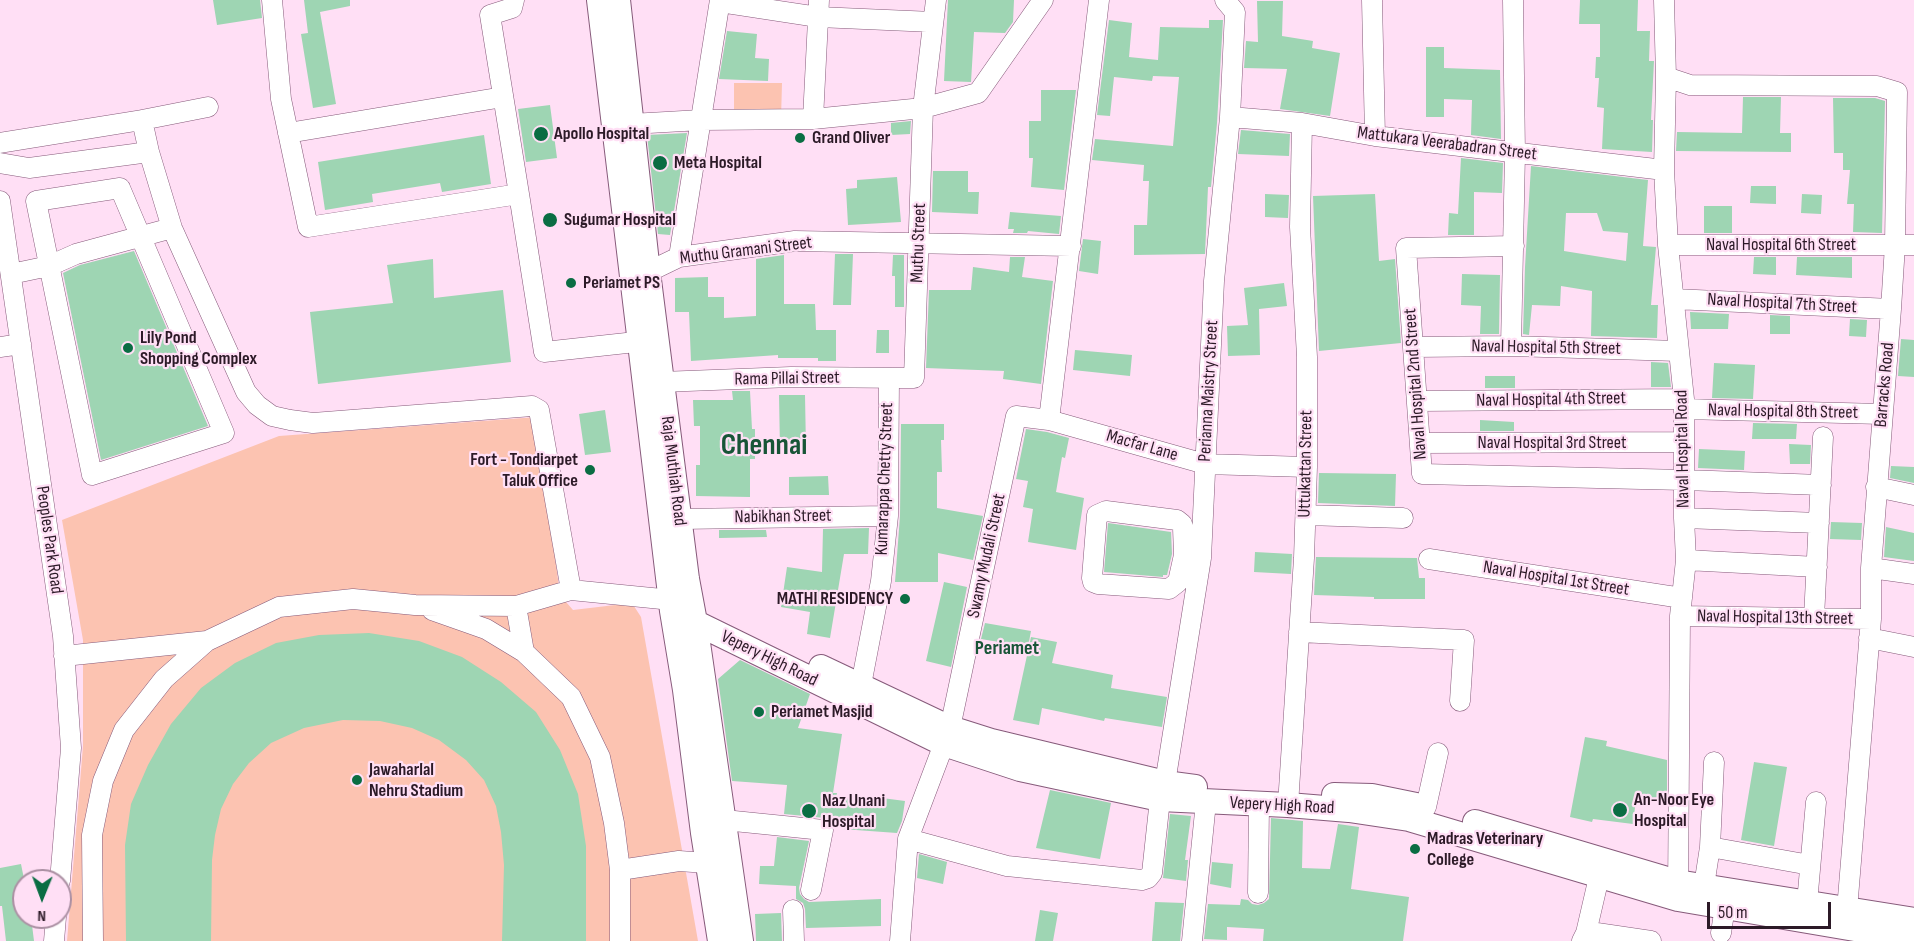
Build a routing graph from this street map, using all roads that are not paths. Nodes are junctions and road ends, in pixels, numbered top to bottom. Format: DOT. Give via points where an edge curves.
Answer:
graph roads {
  1 [pos="272,0"];
  2 [pos="514,0"];
  3 [pos="599,0"];
  4 [pos="618,0"];
  5 [pos="936,0"];
  6 [pos="1043,0"];
  7 [pos="1099,0"];
  8 [pos="1225,0"];
  9 [pos="1372,0"];
  10 [pos="1513,0"];
  11 [pos="1664,0"];
  12 [pos="720,1"];
  13 [pos="819,8"];
  14 [pos="933,22"];
  15 [pos="1666,77"];
  16 [pos="503,97"];
  17 [pos="207,107"];
  18 [pos="923,108"];
  19 [pos="1230,117"];
  20 [pos="813,119"];
  21 [pos="142,120"];
  22 [pos="701,120"];
  23 [pos="1302,123"];
  24 [pos="632,124"];
  25 [pos="288,133"];
  26 [pos="1375,136"];
  27 [pos="0,143"];
  28 [pos="149,152"];
  29 [pos="1515,153"];
  30 [pos="0,163"];
  31 [pos="29,168"];
  32 [pos="1664,170"];
  33 [pos="519,194"];
  34 [pos="0,201"];
  35 [pos="36,201"];
  36 [pos="172,228"];
  37 [pos="141,238"];
  38 [pos="919,244"];
  39 [pos="1668,245"];
  40 [pos="1904,245"];
  41 [pos="1071,246"];
  42 [pos="1514,246"];
  43 [pos="679,257"];
  44 [pos="49,266"];
  45 [pos="648,272"];
  46 [pos="11,274"];
  47 [pos="1674,299"];
  48 [pos="1892,309"];
  49 [pos="648,341"];
  50 [pos="21,344"];
  51 [pos="0,346"];
  52 [pos="1511,346"];
  53 [pos="1414,347"];
  54 [pos="1679,351"];
  55 [pos="889,378"];
  56 [pos="914,378"];
  57 [pos="661,382"];
  58 [pos="1418,402"];
  59 [pos="1684,404"];
  60 [pos="1882,414"];
  61 [pos="1049,420"];
  62 [pos="1823,437"];
  63 [pos="1683,442"];
  64 [pos="1420,443"];
  65 [pos="1205,465"];
  66 [pos="1307,466"];
  67 [pos="1685,480"];
  68 [pos="1821,485"];
  69 [pos="1876,487"];
  70 [pos="1914,495"];
  71 [pos="1306,515"];
  72 [pos="888,516"];
  73 [pos="1403,518"];
  74 [pos="1684,518"];
  75 [pos="679,519"];
  76 [pos="1819,523"];
  77 [pos="1192,556"];
  78 [pos="1429,559"];
  79 [pos="1686,560"];
  80 [pos="1817,567"];
  81 [pos="1871,568"];
  82 [pos="1914,574"];
  83 [pos="571,590"];
  84 [pos="415,604"];
  85 [pos="516,606"];
  86 [pos="1681,607"];
  87 [pos="683,610"];
  88 [pos="1814,618"];
  89 [pos="1870,629"];
  90 [pos="1299,632"];
  91 [pos="207,641"];
  92 [pos="1914,647"];
  93 [pos="524,652"];
  94 [pos="64,656"];
  95 [pos="861,685"];
  96 [pos="1460,701"];
  97 [pos="947,736"];
  98 [pos="1438,753"];
  99 [pos="1714,762"];
  100 [pos="1162,791"];
  101 [pos="1288,799"];
  102 [pos="1816,801"];
  103 [pos="1206,802"];
  104 [pos="1259,804"];
  105 [pos="1426,807"];
  106 [pos="724,820"];
  107 [pos="908,839"];
  108 [pos="1710,847"];
  109 [pos="718,861"];
  110 [pos="1810,864"];
  111 [pos="61,869"];
  112 [pos="620,870"];
  113 [pos="1599,877"];
  114 [pos="811,890"];
  115 [pos="1678,890"];
  116 [pos="1258,893"];
  117 [pos="1718,894"];
  118 [pos="1807,903"];
  119 [pos="793,910"];
  120 [pos="1914,920"];
  121 [pos="1836,926"];
  122 [pos="1584,937"];
  123 [pos="1719,938"];
  124 [pos="1914,939"];
  125 [pos="93,941"];
  126 [pos="620,941"];
  127 [pos="720,941"];
  128 [pos="741,941"];
  129 [pos="794,941"];
  130 [pos="900,941"];
  131 [pos="1192,941"];
  132 [pos="1651,941"];
  1 -- 25 [label="street"];
  2 -- 16 [label="street" via="512,8 490,15"];
  3 -- 49 [label="main road, Raja Muthiah Road"];
  4 -- 24 [label="main road, Raja Muthiah Road"];
  5 -- 14 [label="street, Muthu Street"];
  6 -- 18 [label="street" via="978,93"];
  7 -- 41 [label="street"];
  8 -- 19 [label="street, Perianna Maistry Street" via="1235,12"];
  9 -- 26 [label="street"];
  10 -- 29 [label="street"];
  11 -- 15 [label="street, Naval Hospital Road"];
  12 -- 13 [label="street"];
  12 -- 22 [label="street"];
  13 -- 14 [label="street"];
  13 -- 20 [label="street"];
  14 -- 18 [label="street, Muthu Street"];
  15 -- 32 [label="street, Naval Hospital Road"];
  15 -- 40 [label="street, Barracks Road" via="1690,85 1877,86 1897,92"];
  16 -- 25 [label="street"];
  16 -- 33 [label="street"];
  17 -- 21 [label="street"];
  18 -- 20 [label="street"];
  18 -- 38 [label="street, Muthu Street"];
  19 -- 23 [label="street, Mattukara Veerabadran Street"];
  19 -- 65 [label="street, Perianna Maistry Street" via="1214,280"];
  20 -- 22 [label="street"];
  21 -- 27 [label="street"];
  21 -- 28 [label="street"];
  22 -- 24 [label="street"];
  22 -- 43 [label="street"];
  23 -- 26 [label="street, Mattukara Veerabadran Street"];
  23 -- 66 [label="street, Uttukattan Street" via="1300,227 1308,357"];
  24 -- 45 [label="main road, Raja Muthiah Road"];
  25 -- 33 [label="street" via="308,227"];
  26 -- 29 [label="street, Mattukara Veerabadran Street"];
  28 -- 31 [label="street"];
  28 -- 36 [label="street"];
  29 -- 32 [label="street, Mattukara Veerabadran Street"];
  29 -- 42 [label="street"];
  30 -- 31 [label="street"];
  31 -- 35 [label="street"];
  32 -- 39 [label="street, Naval Hospital Road"];
  33 -- 49 [label="street" via="544,351"];
  34 -- 46 [label="street, Peoples Park Road"];
  35 -- 37 [label="street" via="120,188"];
  35 -- 44 [label="street"];
  36 -- 37 [label="street"];
  36 -- 83 [label="street" via="246,392 272,416 312,423 532,406 539,410"];
  37 -- 44 [label="street" via="76,254"];
  37 -- 44 [label="street" via="224,433 92,475"];
  38 -- 41 [label="street, Muthu Gramani Street"];
  38 -- 43 [label="street, Muthu Gramani Street" via="795,241"];
  38 -- 56 [label="street, Muthu Street"];
  39 -- 40 [label="street, Naval Hospital 6th Street"];
  39 -- 47 [label="street, Naval Hospital Road"];
  40 -- 48 [label="street, Barracks Road"];
  41 -- 61 [label="street"];
  42 -- 52 [label="street"];
  42 -- 53 [label="street, Naval Hospital 2nd Street" via="1406,248"];
  43 -- 45 [label="street, Muthu Gramani Street"];
  44 -- 46 [label="street"];
  45 -- 49 [label="main road, Raja Muthiah Road"];
  46 -- 50 [label="street, Peoples Park Road"];
  47 -- 48 [label="street, Naval Hospital 7th Street"];
  47 -- 54 [label="street, Naval Hospital Road"];
  48 -- 60 [label="street, Barracks Road"];
  49 -- 57 [label="main road, Raja Muthiah Road"];
  49 -- 87 [label="main road, Raja Muthiah Road"];
  50 -- 51 [label="street"];
  50 -- 94 [label="street, Peoples Park Road"];
  52 -- 53 [label="street, Naval Hospital 5th Street"];
  52 -- 54 [label="street, Naval Hospital 5th Street"];
  53 -- 58 [label="street, Naval Hospital 2nd Street"];
  54 -- 59 [label="street, Naval Hospital Road"];
  55 -- 56 [label="street, Rama Pillai Street"];
  55 -- 57 [label="street, Rama Pillai Street"];
  55 -- 72 [label="street, Kumarappa Chetty Street"];
  57 -- 75 [label="main road, Raja Muthiah Road"];
  58 -- 59 [label="street, Naval Hospital 4th Street"];
  58 -- 64 [label="street, Naval Hospital 2nd Street"];
  59 -- 60 [label="street, Naval Hospital 8th Street"];
  59 -- 63 [label="street, Naval Hospital Road"];
  60 -- 69 [label="street, Barracks Road"];
  61 -- 65 [label="street, Macfar Lane"];
  61 -- 97 [label="street, Swamy Mudali Street" via="1016,416"];
  62 -- 68 [label="street"];
  63 -- 64 [label="street, Naval Hospital 3rd Street"];
  63 -- 67 [label="street, Naval Hospital Road"];
  64 -- 67 [label="street, Naval Hospital 2nd Street" via="1422,474"];
  65 -- 66 [label="street, Macfar Lane"];
  65 -- 77 [label="street, Perianna Maistry Street"];
  66 -- 71 [label="street, Uttukattan Street"];
  67 -- 68 [label="street"];
  67 -- 74 [label="street, Naval Hospital Road"];
  68 -- 76 [label="street"];
  69 -- 70 [label="street"];
  69 -- 81 [label="street, Barracks Road"];
  71 -- 73 [label="street"];
  71 -- 90 [label="street, Uttukattan Street"];
  72 -- 75 [label="street, Nabikhan Street"];
  72 -- 95 [label="street, Kumarappa Chetty Street" via="881,581"];
  74 -- 76 [label="street"];
  74 -- 79 [label="street, Naval Hospital Road"];
  75 -- 87 [label="main road, Raja Muthiah Road" via="687,579"];
  76 -- 80 [label="street"];
  77 -- 77 [label="street" via="1178,582 1169,589 1093,582 1097,515 1106,511 1177,520 1182,524"];
  77 -- 100 [label="street, Perianna Maistry Street"];
  78 -- 86 [label="street, Naval Hospital 1st Street"];
  79 -- 80 [label="street"];
  79 -- 86 [label="street, Naval Hospital Road"];
  80 -- 88 [label="street"];
  81 -- 82 [label="street"];
  81 -- 89 [label="street, Barracks Road"];
  83 -- 85 [label="street"];
  83 -- 87 [label="street"];
  84 -- 85 [label="street"];
  84 -- 91 [label="street" via="354,599 279,607"];
  84 -- 93 [label="street" via="486,629"];
  85 -- 93 [label="street"];
  86 -- 88 [label="street, Naval Hospital 13th Street"];
  86 -- 115 [label="street, Naval Hospital Road"];
  87 -- 95 [label="main road, Vepery High Road"];
  87 -- 97 [label="main road, Vepery High Road"];
  87 -- 106 [label="main road, Raja Muthiah Road"];
  87 -- 109 [label="main road, Raja Muthiah Road" via="685,690"];
  88 -- 89 [label="street, Naval Hospital 13th Street"];
  89 -- 92 [label="street, Naval Hospital 13th Street"];
  89 -- 121 [label="street, Barracks Road"];
  90 -- 96 [label="street" via="1464,640"];
  90 -- 101 [label="street, Uttukattan Street"];
  91 -- 94 [label="street"];
  91 -- 125 [label="street" via="164,679 124,730 103,781 92,835"];
  93 -- 112 [label="street" via="571,697 600,757"];
  94 -- 111 [label="street, Peoples Park Road" via="72,748"];
  95 -- 97 [label="main road, Vepery High Road"];
  97 -- 100 [label="main road, Vepery High Road" via="1020,769"];
  97 -- 107 [label="street"];
  98 -- 105 [label="street"];
  99 -- 108 [label="street"];
  100 -- 101 [label="main road, Vepery High Road" via="1214,789"];
  100 -- 103 [label="main road, Vepery High Road"];
  100 -- 107 [label="street, Perianna Maistry Street" via="1152,873 1142,880 1007,866"];
  101 -- 104 [label="main road, Vepery High Road"];
  101 -- 105 [label="main road, Vepery High Road" via="1372,796"];
  101 -- 113 [label="main road, Vepery High Road" via="1409,819"];
  102 -- 110 [label="street"];
  103 -- 104 [label="main road, Vepery High Road"];
  103 -- 131 [label="street"];
  104 -- 116 [label="street"];
  105 -- 115 [label="main road, Vepery High Road"];
  106 -- 109 [label="main road, Raja Muthiah Road"];
  106 -- 114 [label="street" via="823,830"];
  107 -- 130 [label="street"];
  108 -- 110 [label="street"];
  108 -- 117 [label="street"];
  109 -- 112 [label="street" via="679,861"];
  109 -- 127 [label="main road, Raja Muthiah Road"];
  109 -- 128 [label="main road, Raja Muthiah Road"];
  110 -- 118 [label="street"];
  112 -- 126 [label="street"];
  113 -- 115 [label="main road, Vepery High Road"];
  113 -- 122 [label="street"];
  115 -- 117 [label="main road, Vepery High Road"];
  117 -- 118 [label="main road, Vepery High Road"];
  117 -- 121 [label="main road, Vepery High Road"];
  117 -- 123 [label="street"];
  118 -- 121 [label="main road, Vepery High Road"];
  119 -- 129 [label="street"];
  120 -- 121 [label="main road, Vepery High Road"];
  121 -- 124 [label="main road, Vepery High Road"];
  122 -- 132 [label="street"];
}
